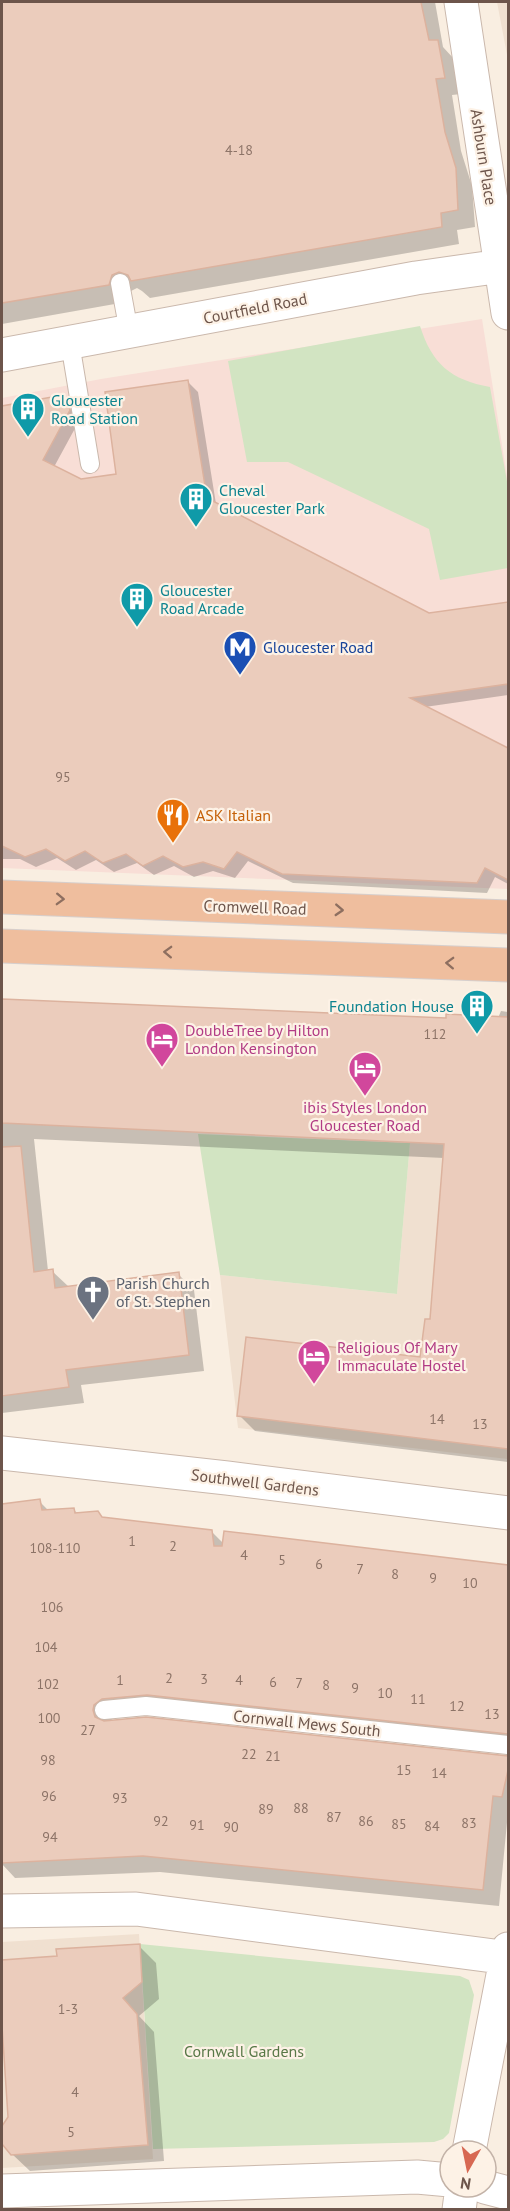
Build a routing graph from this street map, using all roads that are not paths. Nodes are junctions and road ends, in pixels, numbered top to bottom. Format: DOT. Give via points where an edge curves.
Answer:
graph roads {
  1 [pos="461,2"];
  2 [pos="505,265"];
  3 [pos="120,283"];
  4 [pos="508,313"];
  5 [pos="129,332"];
  6 [pos="70,343"];
  7 [pos="2,356"];
  8 [pos="90,464"];
  9 [pos="2,897"];
  10 [pos="508,917"];
  11 [pos="2,946"];
  12 [pos="508,965"];
  13 [pos="2,1454"];
  14 [pos="508,1513"];
  15 [pos="105,1710"];
  16 [pos="508,1746"];
  17 [pos="2,1911"];
  18 [pos="508,1955"];
  19 [pos="470,2139"];
  20 [pos="438,2180"];
  21 [pos="2,2191"];
  1 -- 2 [label="street, Ashburn Place"];
  2 -- 4 [label="street, Ashburn Place"];
  2 -- 5 [label="street, Courtfield Road"];
  3 -- 5 [label="lane"];
  5 -- 6 [label="street, Courtfield Road"];
  6 -- 7 [label="street, Courtfield Road"];
  6 -- 8 [label="lane"];
  9 -- 10 [label="highway, Cromwell Road, one-way"];
  12 -- 11 [label="highway, one-way"];
  13 -- 14 [label="street, Southwell Gardens"];
  15 -- 16 [label="lane, Cornwall Mews South" via="146,1706"];
  17 -- 18 [label="street" via="136,1909"];
  18 -- 19 [label="street"];
  20 -- 21 [label="street" via="417,2177"];
}
